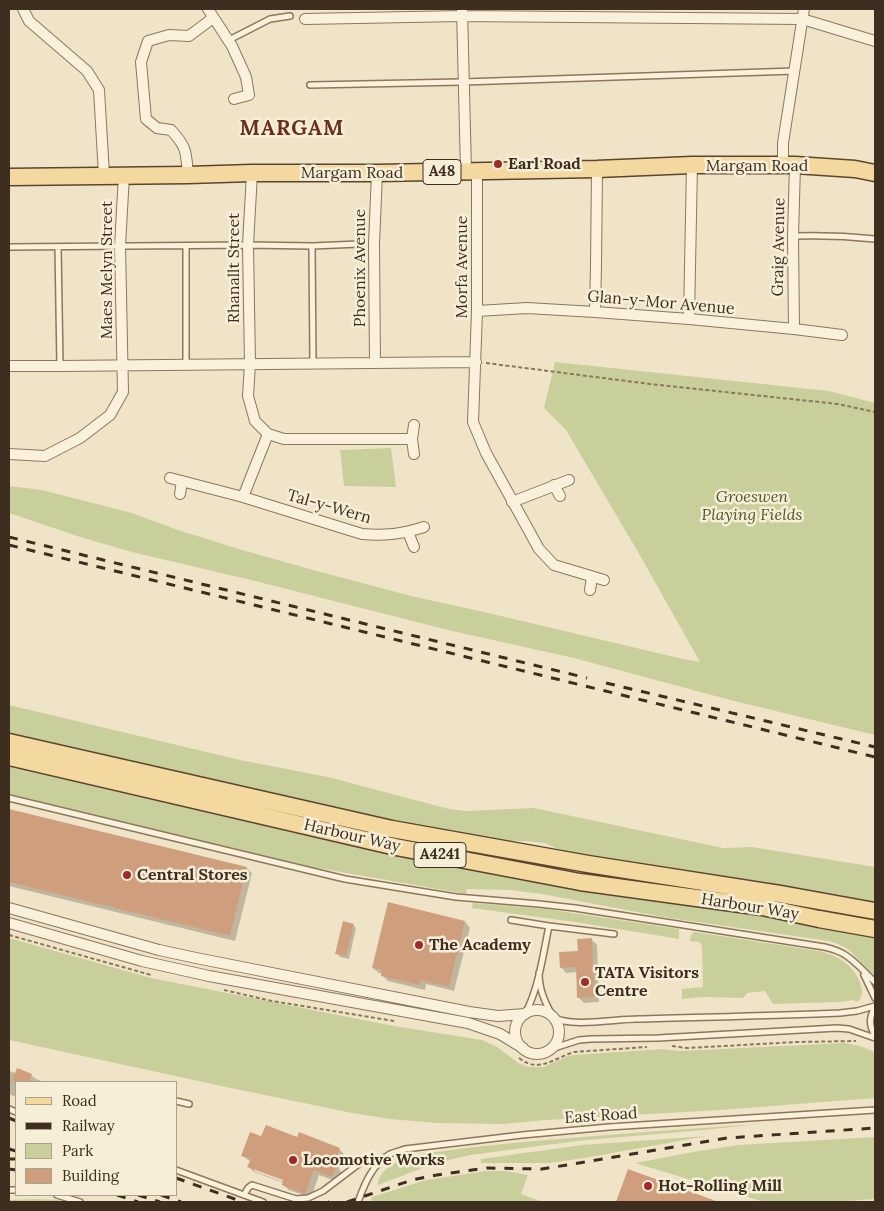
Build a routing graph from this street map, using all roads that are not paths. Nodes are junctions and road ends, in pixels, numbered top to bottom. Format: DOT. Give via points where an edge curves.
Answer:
graph roads {
  1 [pos="22,9"];
  2 [pos="462,12"];
  3 [pos="211,13"];
  4 [pos="803,14"];
  5 [pos="290,16"];
  6 [pos="305,19"];
  7 [pos="228,41"];
  8 [pos="875,41"];
  9 [pos="794,71"];
  10 [pos="463,82"];
  11 [pos="310,85"];
  12 [pos="234,99"];
  13 [pos="692,165"];
  14 [pos="789,165"];
  15 [pos="597,169"];
  16 [pos="471,171"];
  17 [pos="252,173"];
  18 [pos="377,173"];
  19 [pos="875,173"];
  20 [pos="104,175"];
  21 [pos="188,175"];
  22 [pos="124,176"];
  23 [pos="9,177"];
  24 [pos="793,236"];
  25 [pos="875,239"];
  26 [pos="359,244"];
  27 [pos="248,245"];
  28 [pos="120,246"];
  29 [pos="186,246"];
  30 [pos="312,246"];
  31 [pos="9,247"];
  32 [pos="58,247"];
  33 [pos="476,311"];
  34 [pos="595,312"];
  35 [pos="689,319"];
  36 [pos="794,329"];
  37 [pos="842,335"];
  38 [pos="476,362"];
  39 [pos="375,363"];
  40 [pos="186,364"];
  41 [pos="250,364"];
  42 [pos="313,364"];
  43 [pos="122,365"];
  44 [pos="9,366"];
  45 [pos="60,366"];
  46 [pos="414,425"];
  47 [pos="268,434"];
  48 [pos="412,439"];
  49 [pos="9,454"];
  50 [pos="414,454"];
  51 [pos="170,478"];
  52 [pos="569,480"];
  53 [pos="182,481"];
  54 [pos="554,485"];
  55 [pos="180,494"];
  56 [pos="560,496"];
  57 [pos="243,497"];
  58 [pos="512,502"];
  59 [pos="424,527"];
  60 [pos="408,532"];
  61 [pos="414,547"];
  62 [pos="592,576"];
  63 [pos="604,580"];
  64 [pos="590,590"];
  65 [pos="9,742"];
  66 [pos="9,757"];
  67 [pos="9,798"];
  68 [pos="9,908"];
  69 [pos="875,911"];
  70 [pos="511,920"];
  71 [pos="9,923"];
  72 [pos="549,926"];
  73 [pos="875,929"];
  74 [pos="614,934"];
  75 [pos="860,968"];
  76 [pos="539,973"];
  77 [pos="875,982"];
  78 [pos="875,998"];
  79 [pos="875,1007"];
  80 [pos="525,1014"];
  81 [pos="553,1017"];
  82 [pos="875,1036"];
  83 [pos="523,1048"];
  84 [pos="551,1049"];
  85 [pos="178,1101"];
  86 [pos="190,1104"];
  87 [pos="875,1110"];
  88 [pos="379,1162"];
  89 [pos="178,1171"];
  90 [pos="244,1195"];
  91 [pos="59,1196"];
  92 [pos="80,1202"];
  93 [pos="263,1202"];
  94 [pos="358,1202"];
  1 -- 20 [label="street" via="30,22 87,71 99,90"];
  2 -- 4 [label="street"];
  2 -- 6 [label="street"];
  2 -- 10 [label="street"];
  3 -- 7 [label="street"];
  3 -- 21 [label="street" via="189,36 169,35 148,41 141,62 146,120 157,128 170,130 181,141"];
  4 -- 8 [label="street"];
  4 -- 9 [label="street, Graig Avenue"];
  5 -- 7 [label="lane" via="270,19"];
  7 -- 12 [label="street" via="246,77 249,95"];
  9 -- 10 [label="lane"];
  9 -- 14 [label="street, Graig Avenue" via="783,143"];
  10 -- 11 [label="lane"];
  10 -- 16 [label="street"];
  13 -- 14 [label="main road, Margam Road / A48"];
  13 -- 15 [label="main road, Margam Road / A48"];
  13 -- 35 [label="street"];
  14 -- 19 [label="main road, Margam Road / A48"];
  14 -- 24 [label="street, Graig Avenue"];
  15 -- 16 [label="main road, Margam Road / A48"];
  15 -- 34 [label="street"];
  16 -- 18 [label="main road, Margam Road / A48"];
  16 -- 33 [label="street, Morfa Avenue"];
  17 -- 18 [label="main road, Margam Road / A48"];
  17 -- 21 [label="main road, Margam Road / A48"];
  17 -- 27 [label="street, Rhanallt Street"];
  18 -- 39 [label="street, Phoenix Avenue"];
  20 -- 22 [label="main road, Margam Road / A48"];
  20 -- 23 [label="main road, Margam Road / A48"];
  21 -- 22 [label="main road, Margam Road / A48"];
  22 -- 28 [label="street, Maes Melyn Street"];
  24 -- 25 [label="lane"];
  24 -- 36 [label="street, Graig Avenue"];
  26 -- 30 [label="lane"];
  27 -- 29 [label="lane"];
  27 -- 30 [label="lane"];
  27 -- 41 [label="street, Rhanallt Street"];
  28 -- 29 [label="lane"];
  28 -- 32 [label="lane"];
  28 -- 43 [label="street, Maes Melyn Street"];
  29 -- 40 [label="lane"];
  30 -- 42 [label="lane"];
  31 -- 32 [label="lane"];
  32 -- 45 [label="lane"];
  33 -- 34 [label="street, Glan-y-Mor Avenue" via="527,308"];
  33 -- 38 [label="street, Morfa Avenue"];
  34 -- 35 [label="street, Glan-y-Mor Avenue"];
  35 -- 36 [label="street, Glan-y-Mor Avenue"];
  36 -- 37 [label="street, Glan-y-Mor Avenue"];
  38 -- 39 [label="street"];
  38 -- 58 [label="street, Morfa Avenue" via="473,422"];
  39 -- 42 [label="street"];
  40 -- 41 [label="street"];
  40 -- 43 [label="street"];
  41 -- 42 [label="street"];
  41 -- 47 [label="street" via="248,396 255,421"];
  43 -- 45 [label="street"];
  43 -- 49 [label="street, Maes Melyn Street" via="123,392 110,415 80,438 45,456"];
  44 -- 45 [label="street"];
  46 -- 48 [label="street"];
  47 -- 48 [label="street" via="284,439"];
  47 -- 57 [label="street"];
  48 -- 50 [label="street"];
  51 -- 53 [label="street, Tal-y-Wern"];
  52 -- 54 [label="street"];
  53 -- 55 [label="street"];
  53 -- 57 [label="street, Tal-y-Wern"];
  54 -- 56 [label="street"];
  54 -- 58 [label="street"];
  57 -- 60 [label="street, Tal-y-Wern" via="362,534 381,536"];
  58 -- 62 [label="street, Morfa Avenue" via="539,549 554,565"];
  59 -- 60 [label="street, Tal-y-Wern"];
  60 -- 61 [label="street"];
  62 -- 63 [label="street, Morfa Avenue"];
  62 -- 64 [label="street"];
  65 -- 69 [label="main road, Harbour Way / A4241" via="392,829"];
  66 -- 73 [label="main road, Harbour Way / A4241" via="396,847 580,882 762,907"];
  67 -- 75 [label="lane" via="346,879 456,896 575,908 830,948"];
  68 -- 80 [label="street" via="196,958 468,1012 498,1016"];
  70 -- 72 [label="lane"];
  71 -- 83 [label="street" via="142,961 209,976 468,1023 500,1034"];
  72 -- 74 [label="lane"];
  72 -- 76 [label="lane"];
  75 -- 77 [label="lane"];
  75 -- 78 [label="lane"];
  76 -- 80 [label="lane"];
  76 -- 81 [label="lane" via="542,995"];
  79 -- 81 [label="lane" via="805,1015 578,1022"];
  79 -- 82 [label="lane" via="870,1023"];
  80 -- 81 [label="street" via="543,1011"];
  80 -- 83 [label="street" via="516,1030 516,1037"];
  81 -- 84 [label="street" via="558,1026 558,1036"];
  82 -- 84 [label="lane" via="837,1028 591,1039"];
  83 -- 84 [label="street" via="534,1053"];
  85 -- 86 [label="lane"];
  87 -- 88 [label="lane, East Road" via="514,1136 405,1149"];
  88 -- 90 [label="lane" via="372,1158 364,1160 323,1191 308,1198 296,1199 252,1185"];
  88 -- 94 [label="lane, East Road" via="365,1183"];
  89 -- 90 [label="lane"];
  90 -- 93 [label="lane"];
  91 -- 92 [label="lane"];
}
